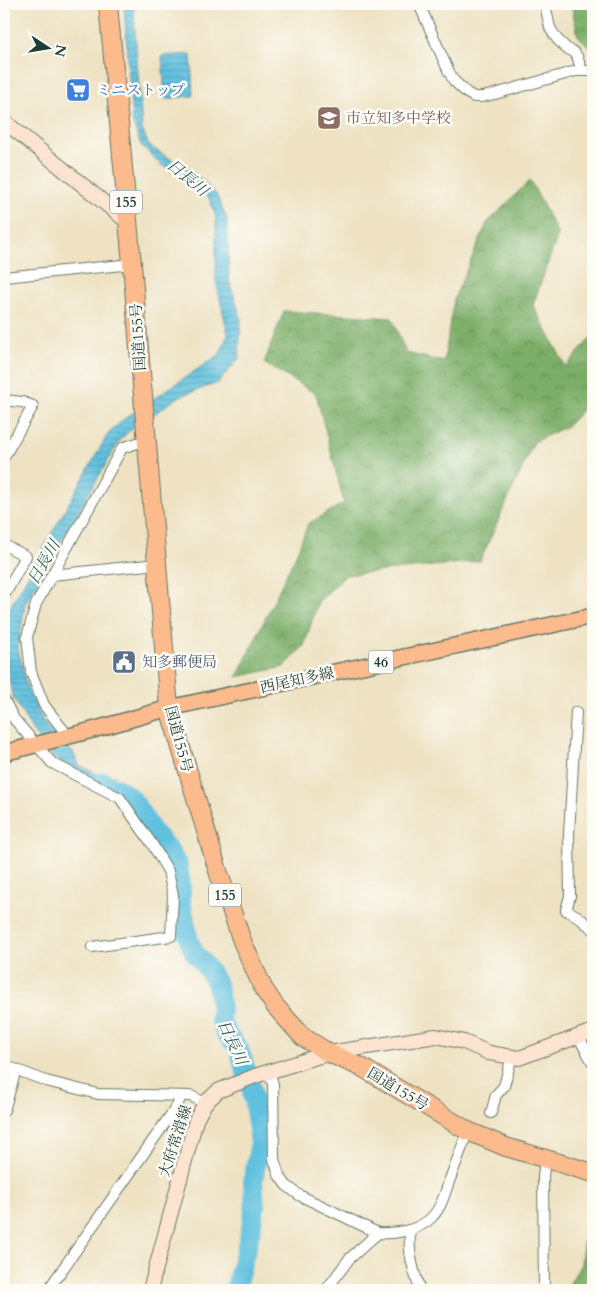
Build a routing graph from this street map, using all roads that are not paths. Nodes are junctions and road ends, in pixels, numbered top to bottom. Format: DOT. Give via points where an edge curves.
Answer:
graph roads {
  1 [pos="108,4"];
  2 [pos="419,4"];
  3 [pos="545,4"];
  4 [pos="582,71"];
  5 [pos="593,71"];
  6 [pos="4,121"];
  7 [pos="128,222"];
  8 [pos="132,264"];
  9 [pos="4,277"];
  10 [pos="4,400"];
  11 [pos="146,440"];
  12 [pos="4,458"];
  13 [pos="4,545"];
  14 [pos="157,564"];
  15 [pos="52,575"];
  16 [pos="4,596"];
  17 [pos="593,616"];
  18 [pos="4,700"];
  19 [pos="169,708"];
  20 [pos="576,712"];
  21 [pos="68,737"];
  22 [pos="36,745"];
  23 [pos="4,753"];
  24 [pos="593,929"];
  25 [pos="92,948"];
  26 [pos="593,1031"];
  27 [pos="578,1036"];
  28 [pos="329,1053"];
  29 [pos="512,1056"];
  30 [pos="593,1063"];
  31 [pos="4,1065"];
  32 [pos="16,1070"];
  33 [pos="262,1074"];
  34 [pos="181,1096"];
  35 [pos="205,1103"];
  36 [pos="4,1110"];
  37 [pos="491,1114"];
  38 [pos="468,1131"];
  39 [pos="545,1159"];
  40 [pos="593,1173"];
  41 [pos="409,1230"];
  42 [pos="378,1233"];
  43 [pos="48,1290"];
  44 [pos="150,1290"];
  45 [pos="326,1290"];
  46 [pos="420,1290"];
  47 [pos="544,1290"];
  1 -- 7 [label="highway, 国道155号 / 155"];
  2 -- 4 [label="street" via="454,81 474,97"];
  3 -- 4 [label="street" via="550,28 557,39 577,56"];
  4 -- 5 [label="street"];
  6 -- 7 [label="street"];
  7 -- 8 [label="highway, 国道155号 / 155"];
  8 -- 9 [label="street"];
  8 -- 11 [label="highway, 国道155号 / 155"];
  10 -- 12 [label="street" via="33,406"];
  11 -- 14 [label="highway, 国道155号 / 155"];
  11 -- 15 [label="street" via="122,448"];
  13 -- 16 [label="street" via="26,556"];
  14 -- 15 [label="street"];
  14 -- 19 [label="highway, 国道155号 / 155"];
  15 -- 21 [label="street" via="36,604 27,637 31,672 44,705"];
  17 -- 19 [label="main road, 西尾知多線 / 46"];
  18 -- 22 [label="street" via="14,719"];
  19 -- 21 [label="main road, 西尾知多線 / 46"];
  19 -- 28 [label="highway, 国道155号 / 155" via="218,871 253,967 274,1006 303,1037"];
  20 -- 24 [label="street" via="569,834 570,896 566,910"];
  21 -- 22 [label="main road, 西尾知多線 / 46"];
  22 -- 23 [label="main road, 西尾知多線 / 46"];
  22 -- 25 [label="street" via="52,763 120,798 168,871 173,896 171,936"];
  26 -- 27 [label="street, 大府常滑線"];
  27 -- 29 [label="street, 大府常滑線" via="519,1058"];
  27 -- 30 [label="street"];
  28 -- 29 [label="street, 大府常滑線" via="436,1036 464,1042 489,1053"];
  28 -- 33 [label="street, 大府常滑線"];
  28 -- 38 [label="highway, 国道155号 / 155" via="363,1068"];
  29 -- 37 [label="street" via="504,1086 496,1095"];
  31 -- 32 [label="street"];
  32 -- 34 [label="street" via="98,1094"];
  32 -- 36 [label="street"];
  33 -- 35 [label="street, 大府常滑線" via="218,1091"];
  33 -- 42 [label="street" via="273,1084 274,1159 286,1185 299,1195"];
  34 -- 35 [label="street" via="191,1096"];
  34 -- 43 [label="street"];
  35 -- 44 [label="street, 大府常滑線" via="196,1120"];
  38 -- 39 [label="highway, 国道155号 / 155"];
  38 -- 41 [label="street" via="438,1210 425,1223"];
  39 -- 40 [label="highway, 国道155号 / 155"];
  39 -- 47 [label="street" via="542,1176"];
  41 -- 42 [label="street"];
  41 -- 46 [label="street"];
  42 -- 45 [label="street" via="349,1259"];
}
